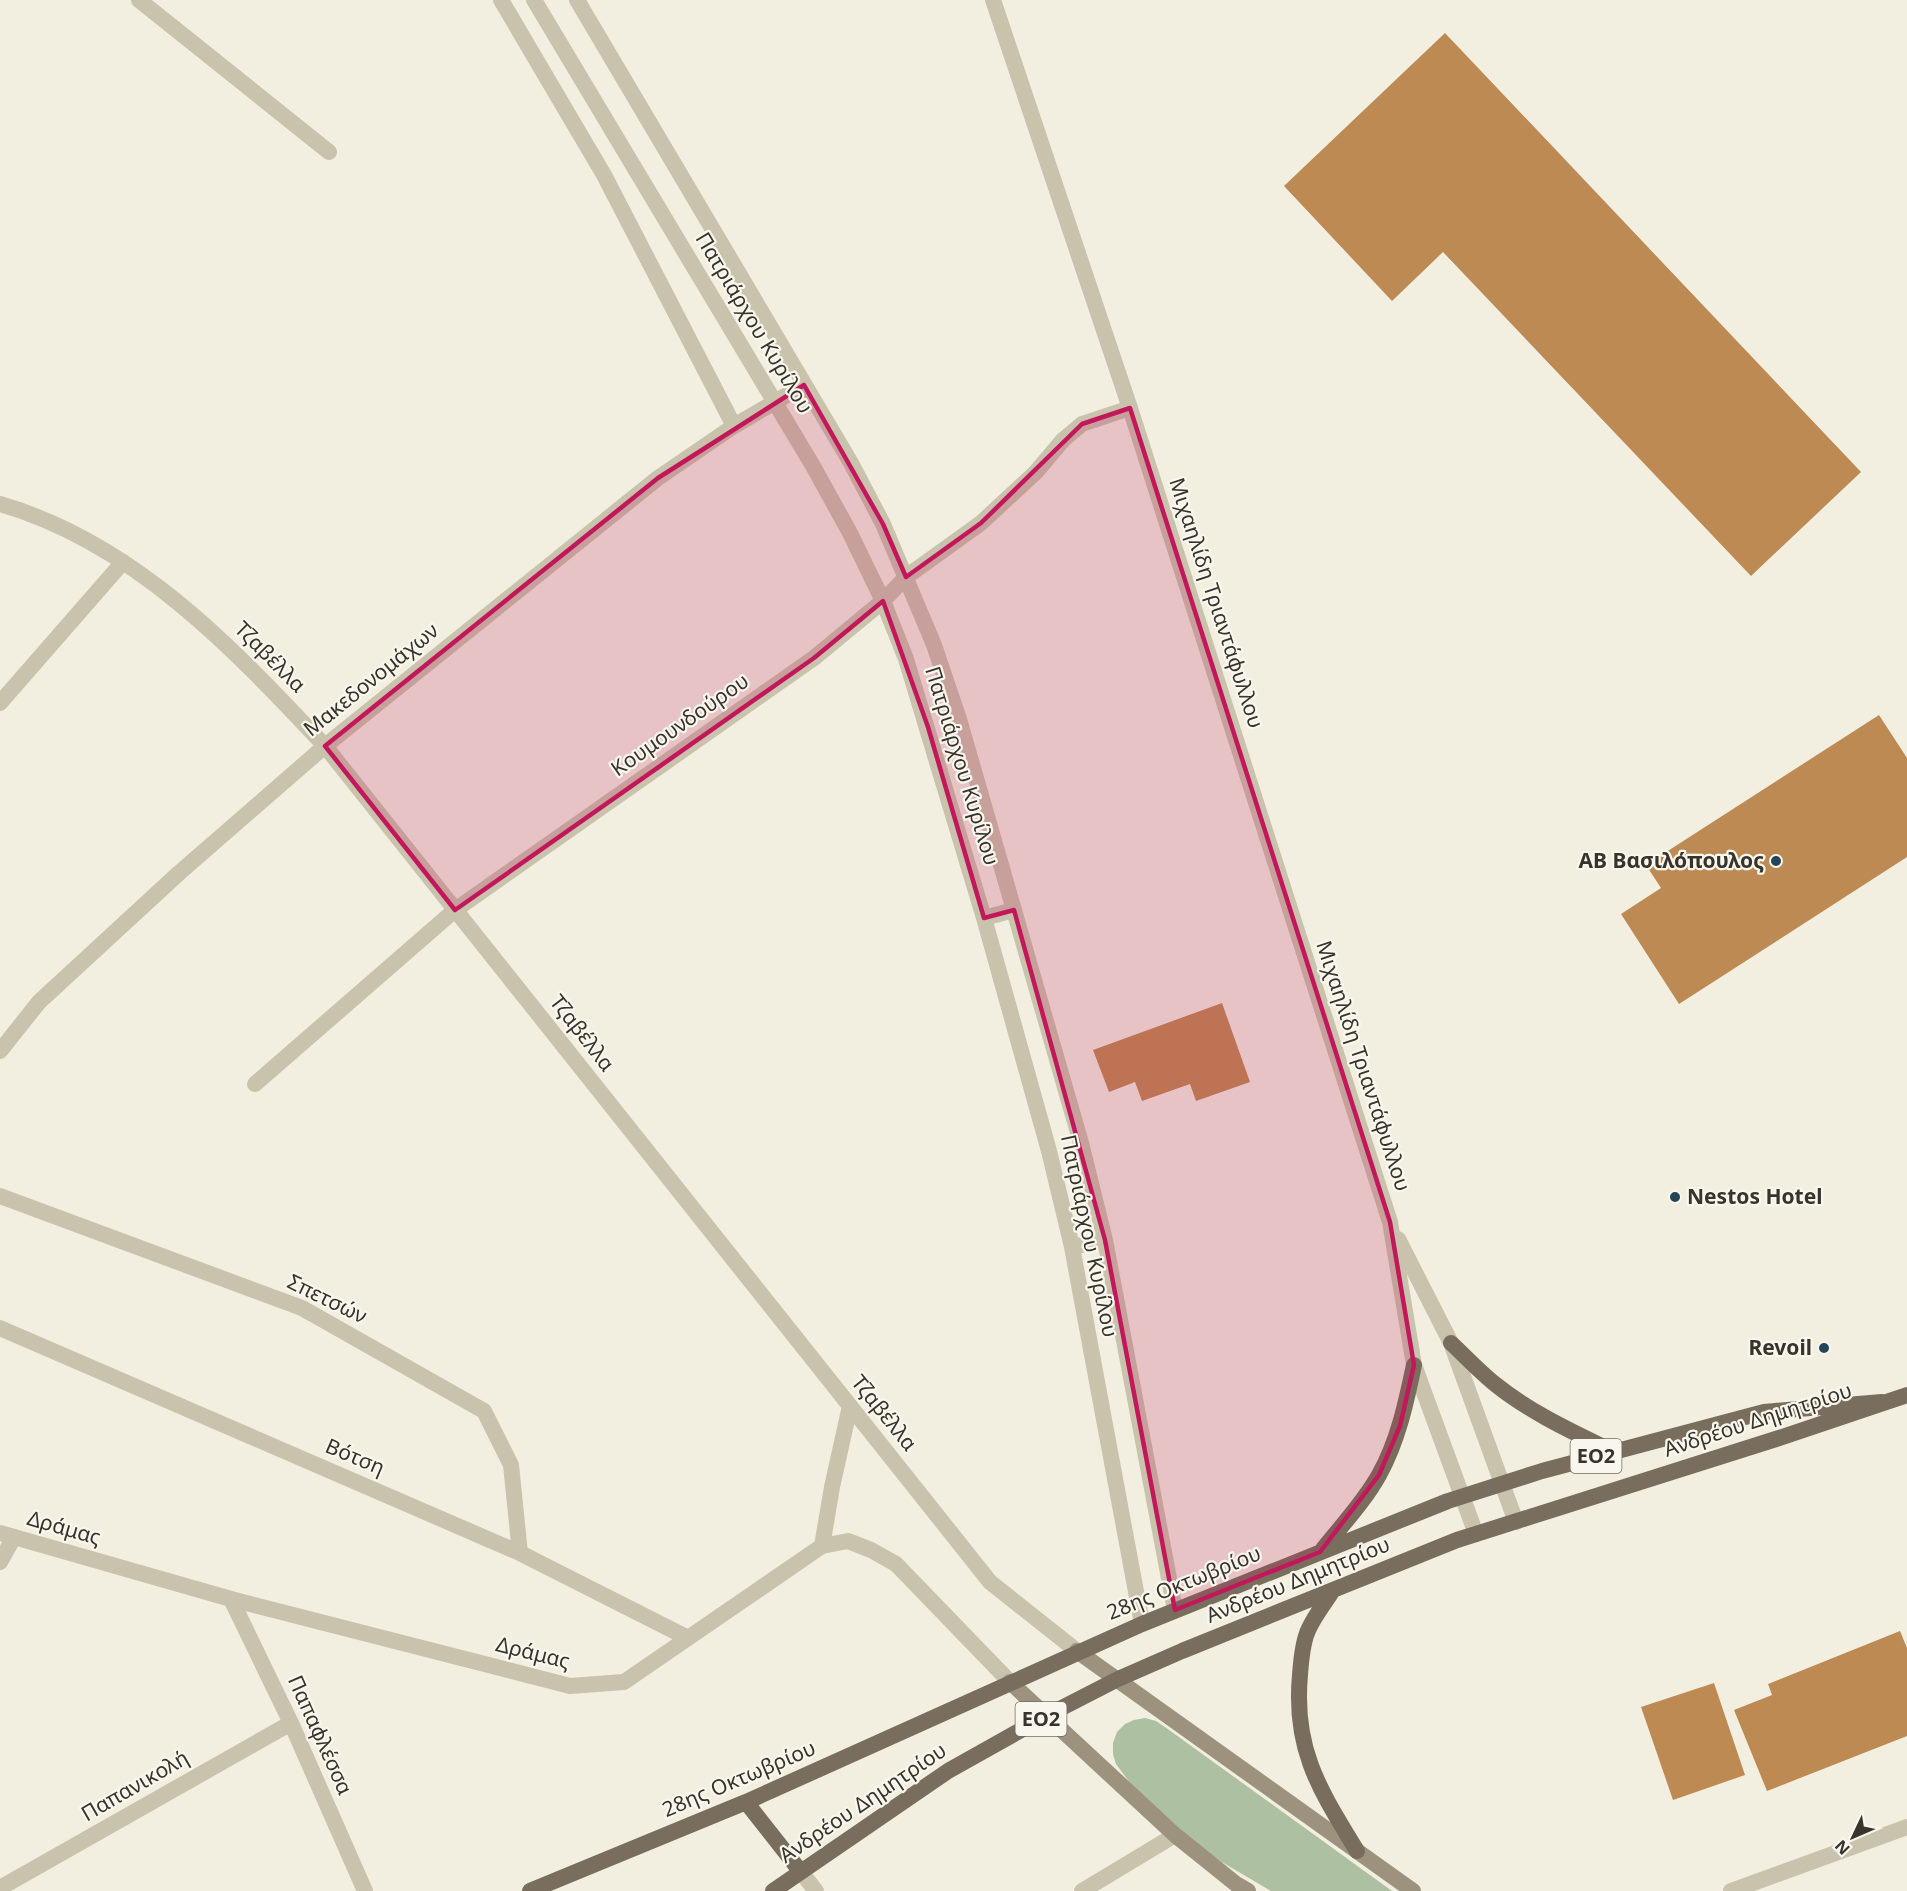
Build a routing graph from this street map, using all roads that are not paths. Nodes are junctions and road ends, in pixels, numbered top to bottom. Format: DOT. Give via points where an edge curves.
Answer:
graph roads {
  1 [pos="139,0"];
  2 [pos="501,0"];
  3 [pos="534,0"];
  4 [pos="577,0"];
  5 [pos="993,0"];
  6 [pos="329,152"];
  7 [pos="804,385"];
  8 [pos="776,401"];
  9 [pos="1130,408"];
  10 [pos="734,426"];
  11 [pos="0,504"];
  12 [pos="123,562"];
  13 [pos="906,577"];
  14 [pos="883,601"];
  15 [pos="0,703"];
  16 [pos="325,746"];
  17 [pos="1014,909"];
  18 [pos="455,910"];
  19 [pos="984,918"];
  20 [pos="0,1051"];
  21 [pos="255,1084"];
  22 [pos="0,1196"];
  23 [pos="1390,1222"];
  24 [pos="1105,1240"];
  25 [pos="1072,1247"];
  26 [pos="0,1328"];
  27 [pos="1451,1342"];
  28 [pos="1414,1365"];
  29 [pos="1907,1395"];
  30 [pos="1882,1402"];
  31 [pos="850,1406"];
  32 [pos="1614,1452"];
  33 [pos="1502,1484"];
  34 [pos="1463,1496"];
  35 [pos="1516,1522"];
  36 [pos="1476,1534"];
  37 [pos="7,1535"];
  38 [pos="822,1546"];
  39 [pos="1320,1552"];
  40 [pos="520,1553"];
  41 [pos="0,1562"];
  42 [pos="1333,1590"];
  43 [pos="231,1599"];
  44 [pos="1175,1610"];
  45 [pos="1142,1624"];
  46 [pos="687,1638"];
  47 [pos="1077,1651"];
  48 [pos="1118,1679"];
  49 [pos="1010,1682"];
  50 [pos="1046,1716"];
  51 [pos="291,1723"];
  52 [pos="746,1802"];
  53 [pos="1907,1827"];
  54 [pos="1175,1835"];
  55 [pos="1357,1851"];
  56 [pos="801,1872"];
  57 [pos="0,1888"];
  58 [pos="364,1891"];
  59 [pos="530,1891"];
  60 [pos="773,1891"];
  61 [pos="816,1891"];
  62 [pos="1082,1891"];
  63 [pos="1248,1891"];
  64 [pos="1413,1891"];
  65 [pos="1731,1891"];
  1 -- 6 [label="street"];
  2 -- 10 [label="street" via="604,175"];
  3 -- 8 [label="street, Πατριάρχου Κυρίλου"];
  4 -- 7 [label="street, Πατριάρχου Κυρίλου"];
  5 -- 9 [label="street, Μιχαηλίδη Τριαντάφυλλου"];
  7 -- 8 [label="street, Μακεδονομάχων"];
  7 -- 13 [label="street, Πατριάρχου Κυρίλου" via="883,524"];
  8 -- 10 [label="street, Μακεδονομάχων"];
  8 -- 14 [label="street, Πατριάρχου Κυρίλου"];
  9 -- 13 [label="street, Κουμουνδούρου" via="1082,424 981,523"];
  9 -- 23 [label="street, Μιχαηλίδη Τριαντάφυλλου"];
  10 -- 16 [label="street, Μακεδονομάχων" via="658,478"];
  11 -- 12 [label="street, Τζαβέλλα" via="69,530"];
  12 -- 15 [label="street"];
  12 -- 16 [label="street, Τζαβέλλα" via="213,632"];
  13 -- 14 [label="street, Κουμουνδούρου"];
  13 -- 17 [label="street, Πατριάρχου Κυρίλου" via="959,719"];
  14 -- 18 [label="street, Κουμουνδούρου" via="814,658"];
  14 -- 19 [label="street, Πατριάρχου Κυρίλου" via="928,727"];
  16 -- 18 [label="street, Τζαβέλλα"];
  16 -- 20 [label="street, Μακεδονομάχων" via="39,1002"];
  17 -- 19 [label="street"];
  17 -- 24 [label="street, Πατριάρχου Κυρίλου"];
  18 -- 21 [label="street, Κουμουνδούρου"];
  18 -- 31 [label="street, Τζαβέλλα"];
  19 -- 25 [label="street, Πατριάρχου Κυρίλου" via="1050,1152"];
  22 -- 40 [label="street, Σπετσών" via="302,1308 484,1411 511,1465"];
  23 -- 27 [label="street, Μιχαηλίδη Τριαντάφυλλου"];
  23 -- 28 [label="street, Μιχαηλίδη Τριαντάφυλλου"];
  24 -- 25 [label="street"];
  24 -- 44 [label="street, Πατριάρχου Κυρίλου"];
  25 -- 45 [label="street, Πατριάρχου Κυρίλου"];
  26 -- 40 [label="street, Βότση"];
  27 -- 32 [label="main road" via="1495,1384 1526,1406"];
  27 -- 33 [label="street, Μιχαηλίδη Τριαντάφυλλου"];
  28 -- 34 [label="street, Μιχαηλίδη Τριαντάφυλλου"];
  28 -- 39 [label="main road" via="1400,1426 1379,1475"];
  29 -- 30 [label="main road, ΕΟ2"];
  30 -- 32 [label="main road, 28ης Οκτωβρίου / ΕΟ2" via="1764,1412"];
  30 -- 35 [label="main road, Ανδρέου Δημητρίου / ΕΟ2"];
  31 -- 38 [label="street"];
  31 -- 47 [label="street, Τζαβέλλα" via="990,1582"];
  32 -- 33 [label="main road, 28ης Οκτωβρίου / ΕΟ2"];
  33 -- 34 [label="main road, 28ης Οκτωβρίου / ΕΟ2"];
  33 -- 35 [label="street, Μιχαηλίδη Τριαντάφυλλου"];
  34 -- 36 [label="street, Μιχαηλίδη Τριαντάφυλλου"];
  34 -- 39 [label="main road, 28ης Οκτωβρίου / ΕΟ2"];
  35 -- 36 [label="main road, Ανδρέου Δημητρίου / ΕΟ2"];
  36 -- 42 [label="main road, Ανδρέου Δημητρίου / ΕΟ2"];
  37 -- 41 [label="street"];
  37 -- 43 [label="street, Δράμας"];
  38 -- 46 [label="street, Δράμας"];
  38 -- 49 [label="street, Δράμας" via="848,1541 896,1564"];
  39 -- 44 [label="main road, 28ης Οκτωβρίου / ΕΟ2"];
  40 -- 46 [label="street, Βότση"];
  42 -- 48 [label="main road, Ανδρέου Δημητρίου / ΕΟ2"];
  42 -- 55 [label="main road" via="1307,1632 1298,1702 1311,1769"];
  43 -- 46 [label="street, Δράμας" via="570,1686 624,1682"];
  43 -- 51 [label="street, Παπαφλέσσα"];
  44 -- 45 [label="main road, 28ης Οκτωβρίου / ΕΟ2"];
  45 -- 47 [label="main road, 28ης Οκτωβρίου / ΕΟ2"];
  47 -- 48 [label="main road"];
  47 -- 49 [label="main road, 28ης Οκτωβρίου / ΕΟ2"];
  48 -- 50 [label="main road, Ανδρέου Δημητρίου / ΕΟ2"];
  48 -- 55 [label="main road"];
  49 -- 50 [label="main road"];
  49 -- 52 [label="main road, 28ης Οκτωβρίου / ΕΟ2"];
  50 -- 54 [label="main road"];
  50 -- 56 [label="main road, Ανδρέου Δημητρίου / ΕΟ2" via="948,1771"];
  51 -- 57 [label="street, Παπανικολή"];
  51 -- 58 [label="street, Παπαφλέσσα"];
  52 -- 56 [label="main road"];
  52 -- 59 [label="main road, 28ης Οκτωβρίου / ΕΟ2"];
  53 -- 65 [label="street"];
  54 -- 62 [label="street"];
  54 -- 63 [label="main road"];
  55 -- 64 [label="main road"];
  56 -- 60 [label="main road, Ανδρέου Δημητρίου / ΕΟ2"];
  56 -- 61 [label="street"];
}
